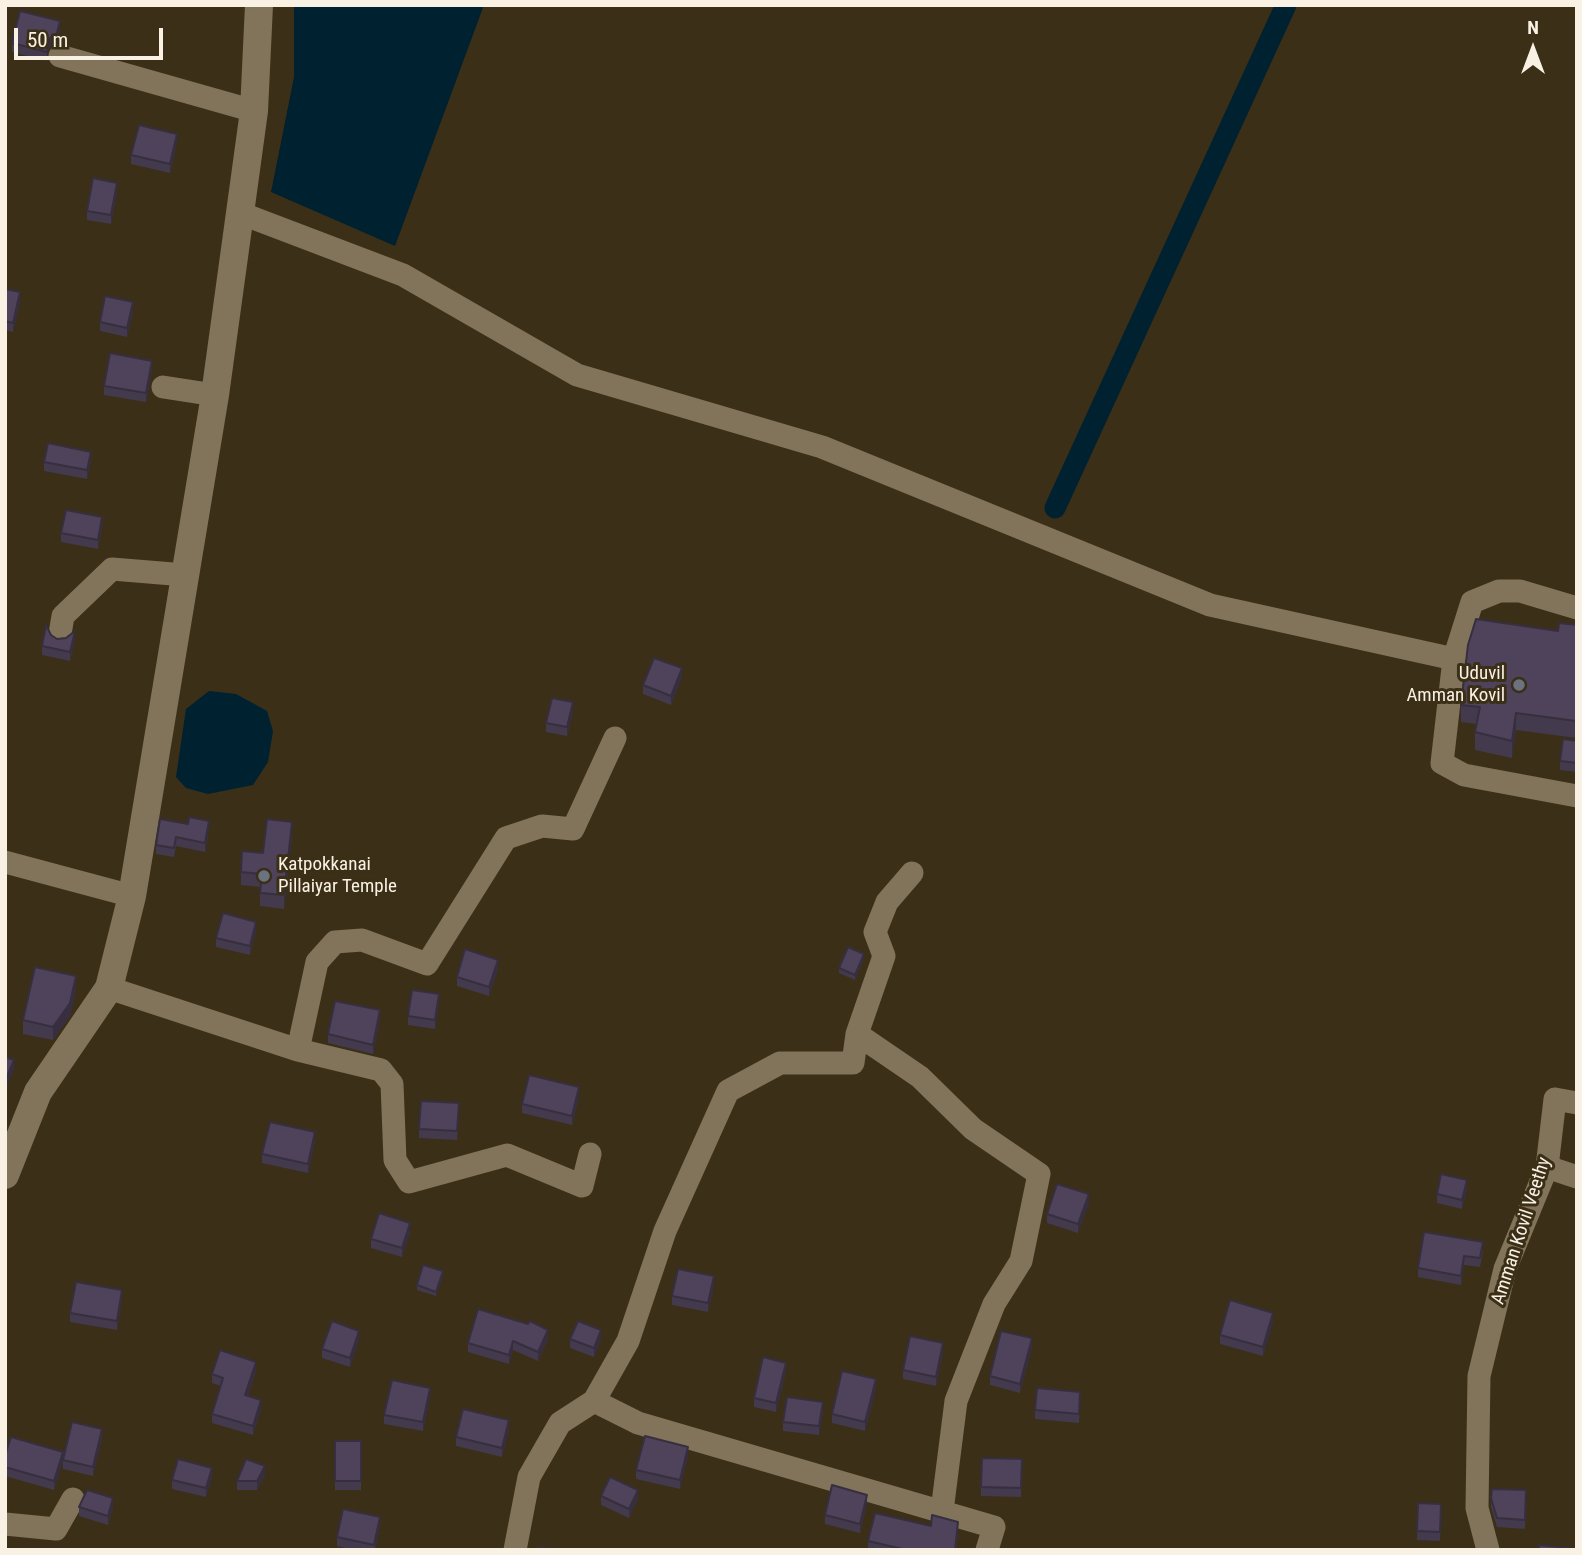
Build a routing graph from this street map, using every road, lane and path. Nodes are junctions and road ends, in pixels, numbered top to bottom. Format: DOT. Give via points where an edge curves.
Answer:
graph roads {
  1 [pos="259,5"];
  2 [pos="60,56"];
  3 [pos="254,111"];
  4 [pos="240,213"];
  5 [pos="163,387"];
  6 [pos="215,395"];
  7 [pos="185,575"];
  8 [pos="1577,608"];
  9 [pos="60,634"];
  10 [pos="1454,659"];
  11 [pos="615,738"];
  12 [pos="1577,796"];
  13 [pos="5,862"];
  14 [pos="912,873"];
  15 [pos="132,896"];
  16 [pos="109,988"];
  17 [pos="857,1034"];
  18 [pos="298,1050"];
  19 [pos="1577,1103"];
  20 [pos="590,1154"];
  21 [pos="1547,1167"];
  22 [pos="5,1175"];
  23 [pos="1577,1177"];
  24 [pos="594,1401"];
  25 [pos="73,1499"];
  26 [pos="942,1511"];
  27 [pos="5,1524"];
  28 [pos="515,1550"];
  29 [pos="987,1550"];
  30 [pos="1488,1550"];
  1 -- 3 [label="street"];
  2 -- 3 [label="street"];
  3 -- 4 [label="street"];
  4 -- 6 [label="street"];
  4 -- 10 [label="street" via="403,275 577,375 822,447 1210,605"];
  5 -- 6 [label="street"];
  6 -- 7 [label="street"];
  7 -- 9 [label="street" via="112,569 63,616"];
  7 -- 15 [label="street"];
  8 -- 10 [label="street" via="1520,591 1499,591 1472,602"];
  10 -- 12 [label="street" via="1442,763 1464,775"];
  11 -- 18 [label="street" via="573,829 542,826 506,838 427,964 362,940 335,942 317,962"];
  13 -- 15 [label="street"];
  14 -- 17 [label="street" via="887,902 875,932 884,957"];
  15 -- 16 [label="street"];
  16 -- 18 [label="street"];
  16 -- 22 [label="street" via="38,1092"];
  17 -- 24 [label="street" via="853,1063 780,1063 728,1091 665,1231 628,1340"];
  17 -- 26 [label="street" via="920,1077 973,1129 1039,1174 1021,1261 994,1304 956,1401"];
  18 -- 20 [label="street" via="381,1070 392,1084 395,1160 409,1182 507,1155 582,1186"];
  19 -- 21 [label="street, Amman Kovil Veethy" via="1555,1099"];
  21 -- 23 [label="street"];
  21 -- 30 [label="street, Amman Kovil Veethy" via="1505,1269 1479,1376 1477,1508"];
  24 -- 26 [label="street" via="638,1423"];
  24 -- 28 [label="street" via="560,1423 529,1477"];
  25 -- 27 [label="street" via="56,1530"];
  26 -- 29 [label="street" via="994,1527"];
}
